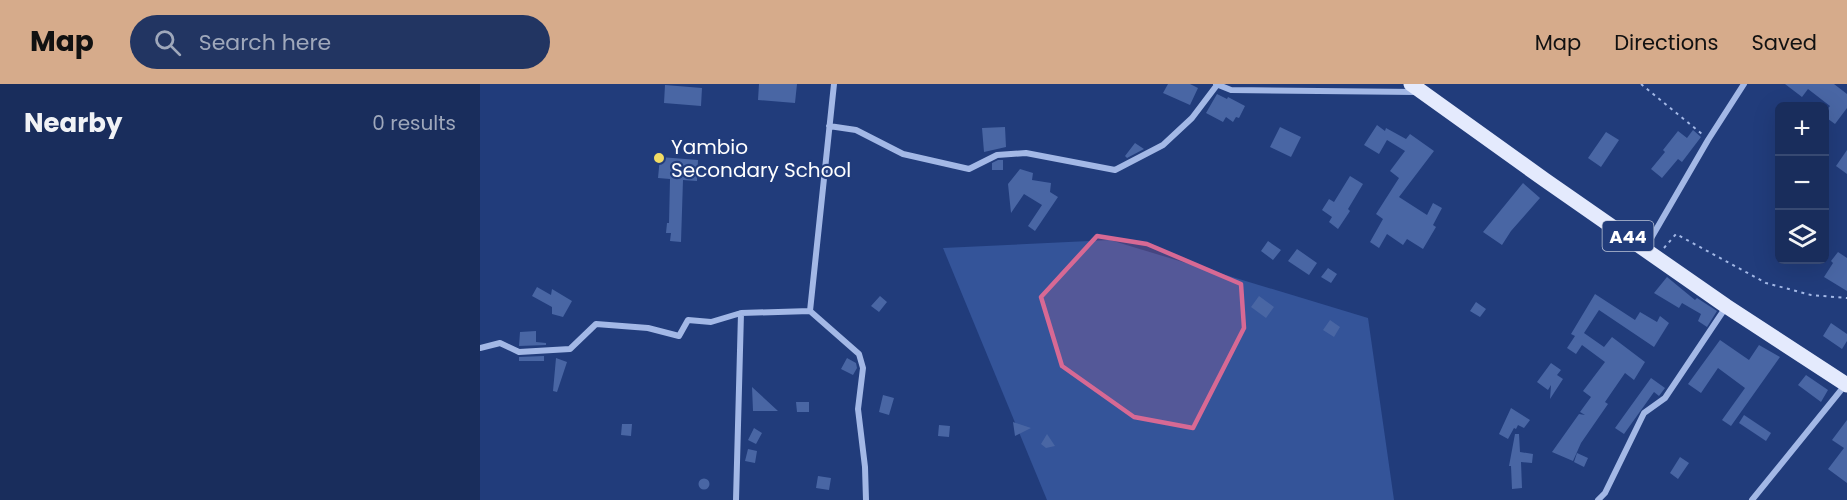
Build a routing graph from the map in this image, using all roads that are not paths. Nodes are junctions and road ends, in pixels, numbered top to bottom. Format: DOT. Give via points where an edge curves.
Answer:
graph roads {
  1 [pos="834,84"];
  2 [pos="1217,84"];
  3 [pos="1744,84"];
  4 [pos="1417,88"];
  5 [pos="829,126"];
  6 [pos="1651,252"];
  7 [pos="1726,306"];
  8 [pos="810,311"];
  9 [pos="741,313"];
  10 [pos="480,348"];
  11 [pos="1846,384"];
  12 [pos="736,500"];
  13 [pos="866,500"];
  14 [pos="1598,500"];
  15 [pos="1752,500"];
  1 -- 5 [label="street"];
  2 -- 4 [label="street" via="1231,90"];
  2 -- 5 [label="street" via="1192,118 1163,146 1115,170 1026,153 997,155 969,169 903,154 856,130"];
  3 -- 6 [label="street" via="1708,140"];
  4 -- 6 [label="main road, A44"];
  5 -- 8 [label="street"];
  6 -- 7 [label="main road, A44"];
  7 -- 11 [label="main road, A44"];
  7 -- 14 [label="street" via="1665,398 1644,413"];
  8 -- 9 [label="street"];
  8 -- 13 [label="street" via="859,354 863,368 858,409"];
  9 -- 10 [label="street" via="711,322 688,320 679,336 648,328 596,324 570,349 519,352 501,343"];
  9 -- 12 [label="street"];
  11 -- 15 [label="street"];
}
